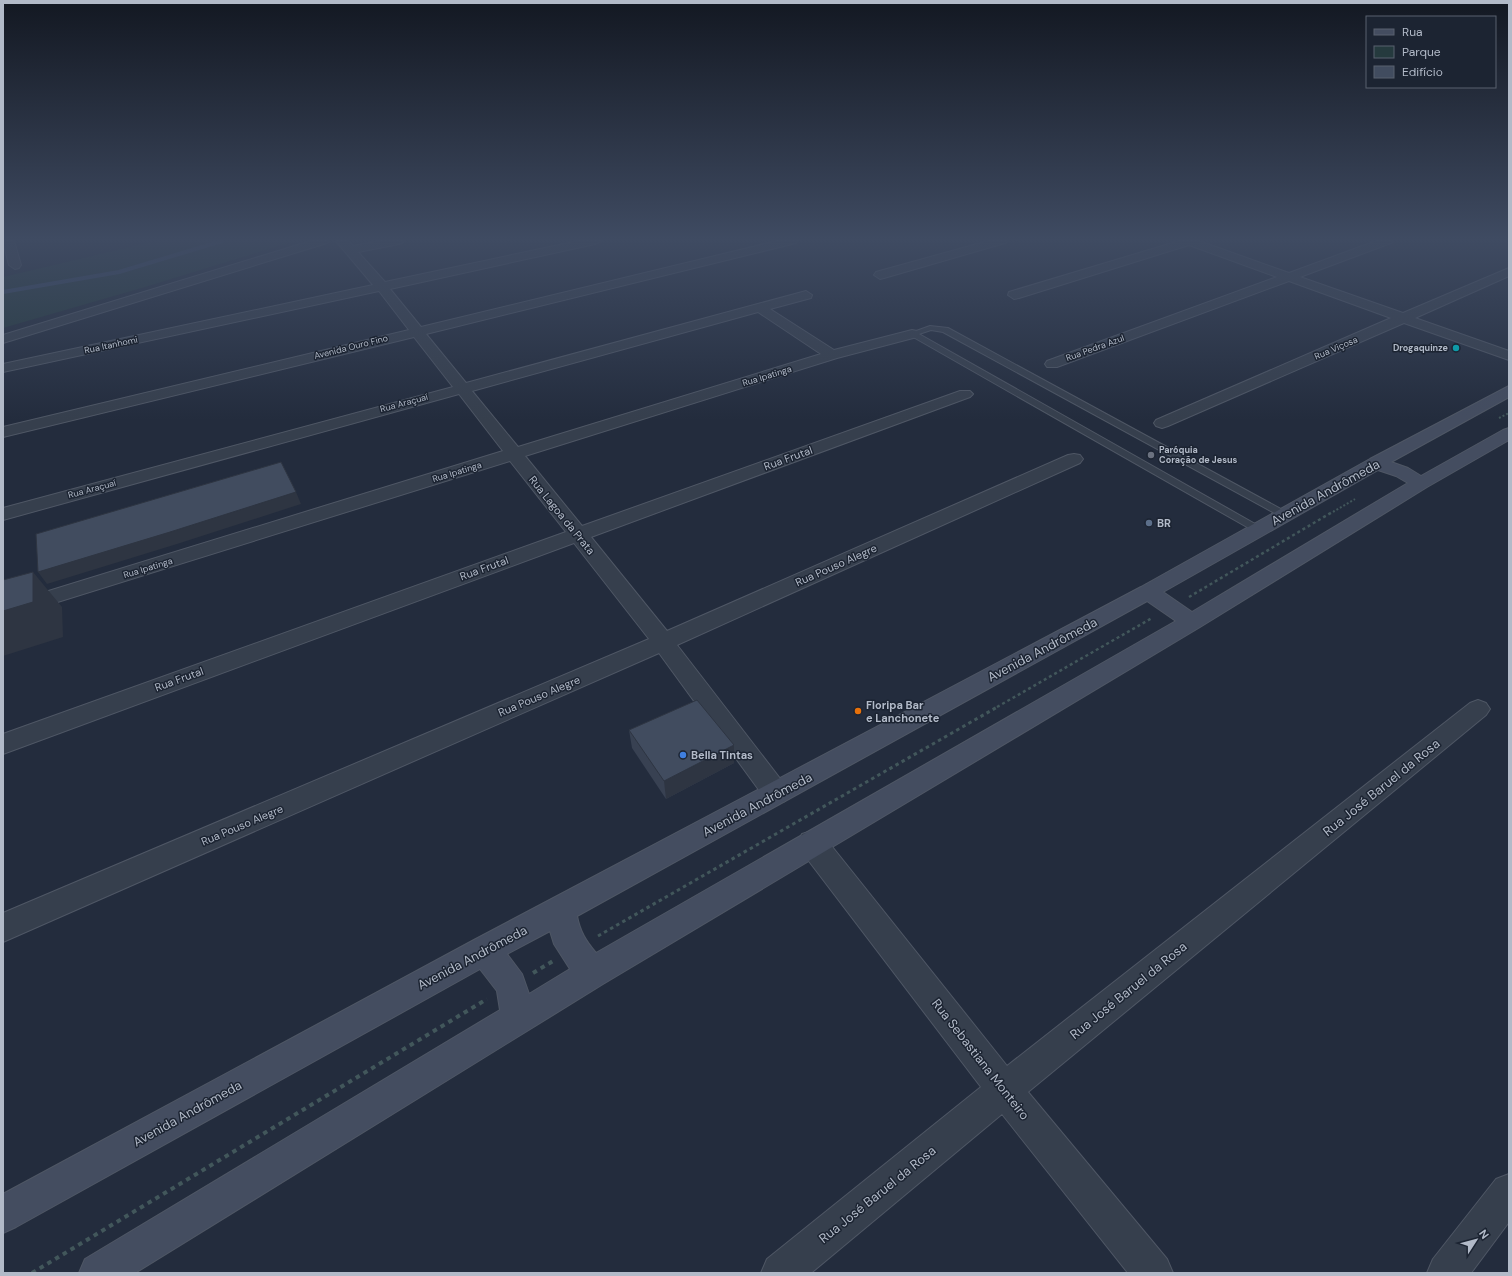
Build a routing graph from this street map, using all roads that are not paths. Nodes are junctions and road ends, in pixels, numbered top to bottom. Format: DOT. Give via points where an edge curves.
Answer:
graph roads {
  1 [pos="129,301"];
  2 [pos="319,301"];
  3 [pos="393,301"];
  4 [pos="544,301"];
  5 [pos="786,301"];
  6 [pos="1224,301"];
  7 [pos="1355,301"];
  8 [pos="1444,301"];
  9 [pos="760,308"];
  10 [pos="1404,318"];
  11 [pos="417,331"];
  12 [pos="912,334"];
  13 [pos="3,339"];
  14 [pos="832,355"];
  15 [pos="1509,356"];
  16 [pos="1052,364"];
  17 [pos="3,368"];
  18 [pos="462,388"];
  19 [pos="1509,391"];
  20 [pos="965,394"];
  21 [pos="1162,423"];
  22 [pos="3,432"];
  23 [pos="1509,433"];
  24 [pos="514,454"];
  25 [pos="1074,459"];
  26 [pos="1376,463"];
  27 [pos="1421,483"];
  28 [pos="3,514"];
  29 [pos="1284,514"];
  30 [pos="1258,529"];
  31 [pos="577,534"];
  32 [pos="1148,592"];
  33 [pos="3,612"];
  34 [pos="1192,622"];
  35 [pos="663,642"];
  36 [pos="1478,709"];
  37 [pos="3,744"];
  38 [pos="776,793"];
  39 [pos="812,843"];
  40 [pos="561,909"];
  41 [pos="3,928"];
  42 [pos="484,950"];
  43 [pos="592,972"];
  44 [pos="518,1018"];
  45 [pos="1004,1090"];
  46 [pos="1509,1192"];
  47 [pos="3,1214"];
  48 [pos="99,1273"];
  49 [pos="781,1273"];
  50 [pos="1153,1273"];
  51 [pos="1447,1273"];
  1 -- 13 [label="street"];
  2 -- 17 [label="street, Rua Itanhomi"];
  3 -- 11 [label="street, Rua Lagoa da Prata"];
  4 -- 11 [label="street, Avenida Ouro Fino"];
  5 -- 9 [label="street, Rua Araçuaí"];
  6 -- 16 [label="street, Rua Pedra Azul"];
  7 -- 10 [label="street"];
  8 -- 10 [label="street, Rua Viçosa"];
  9 -- 14 [label="street"];
  9 -- 18 [label="street, Rua Araçuaí"];
  10 -- 15 [label="street"];
  10 -- 21 [label="street, Rua Viçosa"];
  11 -- 18 [label="street, Rua Lagoa da Prata"];
  11 -- 22 [label="street, Avenida Ouro Fino"];
  12 -- 14 [label="street, Rua Ipatinga"];
  12 -- 29 [label="lane" via="930,328 945,330"];
  12 -- 30 [label="lane"];
  14 -- 24 [label="street, Rua Ipatinga"];
  18 -- 24 [label="street, Rua Lagoa da Prata"];
  18 -- 28 [label="street, Rua Araçuaí"];
  19 -- 26 [label="main road, Avenida Andrômeda"];
  20 -- 31 [label="street, Rua Frutal"];
  23 -- 27 [label="main road"];
  24 -- 31 [label="street, Rua Lagoa da Prata"];
  24 -- 33 [label="street, Rua Ipatinga"];
  25 -- 35 [label="street, Rua Pouso Alegre"];
  26 -- 27 [label="main road" via="1402,472"];
  26 -- 29 [label="main road, Avenida Andrômeda"];
  27 -- 34 [label="main road"];
  29 -- 30 [label="main road, Avenida Andrômeda"];
  30 -- 32 [label="main road, Avenida Andrômeda"];
  31 -- 35 [label="street, Rua Lagoa da Prata"];
  31 -- 37 [label="street, Rua Frutal"];
  32 -- 34 [label="main road"];
  32 -- 38 [label="main road, Avenida Andrômeda"];
  34 -- 39 [label="main road"];
  35 -- 38 [label="street, Rua Lagoa da Prata"];
  35 -- 41 [label="street, Rua Pouso Alegre"];
  36 -- 45 [label="street, Rua José Baruel da Rosa"];
  38 -- 40 [label="main road, Avenida Andrômeda"];
  39 -- 43 [label="main road"];
  39 -- 45 [label="street, Rua Sebastiana Monteiro"];
  40 -- 42 [label="main road, Avenida Andrômeda"];
  40 -- 43 [label="main road" via="565,934"];
  42 -- 44 [label="main road" via="511,985"];
  42 -- 47 [label="main road, Avenida Andrômeda"];
  43 -- 44 [label="main road"];
  44 -- 48 [label="main road"];
  45 -- 49 [label="street, Rua José Baruel da Rosa"];
  45 -- 50 [label="street, Rua Sebastiana Monteiro"];
  46 -- 51 [label="street"];
}
